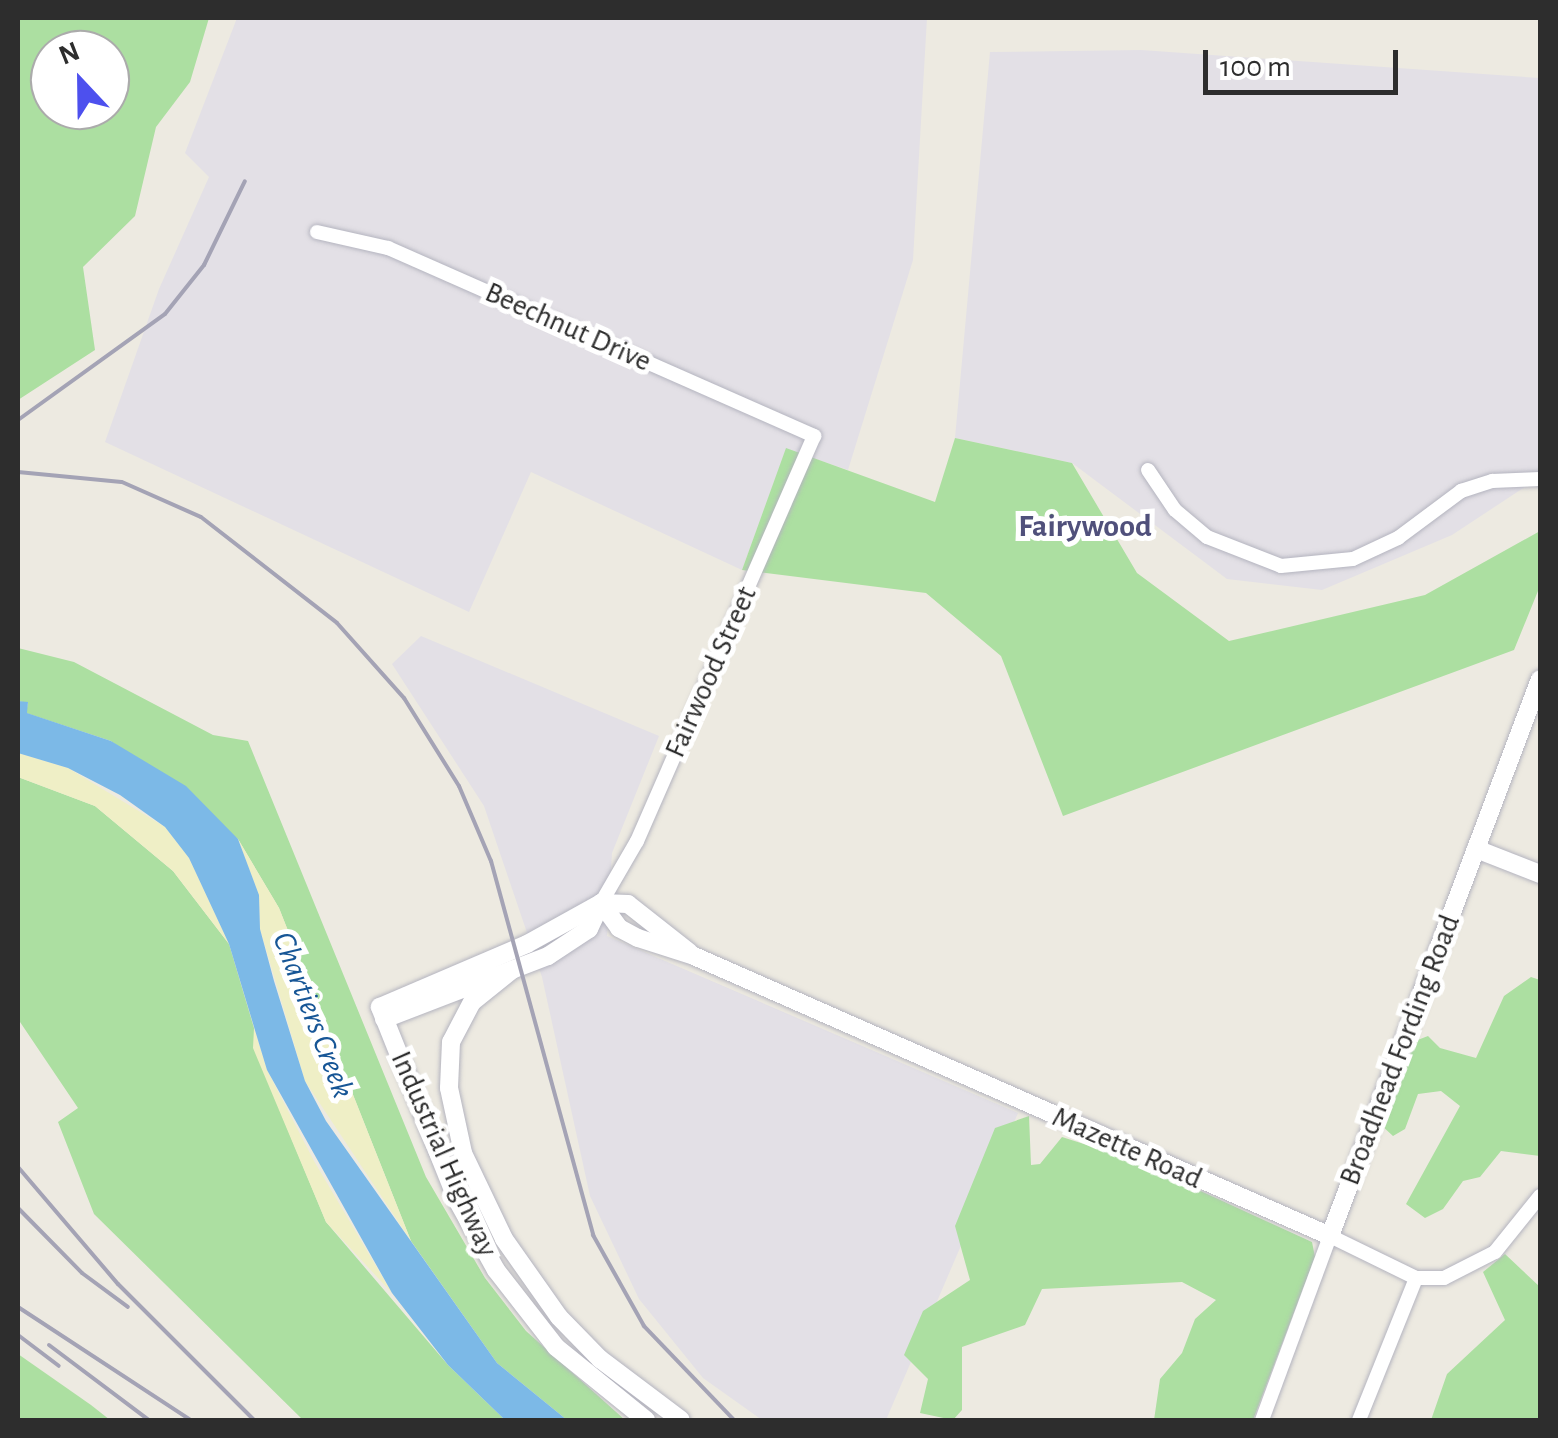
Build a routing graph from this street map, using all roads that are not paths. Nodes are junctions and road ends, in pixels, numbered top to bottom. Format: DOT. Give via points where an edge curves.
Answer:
graph roads {
  1 [pos="317,232"];
  2 [pos="814,436"];
  3 [pos="1148,470"];
  4 [pos="1540,479"];
  5 [pos="1540,679"];
  6 [pos="1534,712"];
  7 [pos="1476,849"];
  8 [pos="1540,874"];
  9 [pos="601,904"];
  10 [pos="512,970"];
  11 [pos="382,1013"];
  12 [pos="1540,1196"];
  13 [pos="1330,1236"];
  14 [pos="1416,1278"];
  15 [pos="646,1420"];
  16 [pos="682,1420"];
  17 [pos="1262,1420"];
  18 [pos="1360,1420"];
  1 -- 2 [label="street, Beechnut Drive" via="388,248"];
  2 -- 9 [label="street, Fairwood Street" via="637,842"];
  3 -- 4 [label="street" via="1175,510 1207,537 1263,562 1300,566 1368,554 1477,484"];
  5 -- 6 [label="street, Broadhead Fording Road"];
  6 -- 7 [label="street, Broadhead Fording Road"];
  7 -- 8 [label="street"];
  7 -- 13 [label="street, Broadhead Fording Road"];
  9 -- 10 [label="street, Fairwood Street" via="580,937"];
  9 -- 11 [label="street"];
  9 -- 13 [label="street, Mazette Road" via="628,904 694,956"];
  10 -- 11 [label="street, Fairwood Street"];
  10 -- 16 [label="street, Industrial Highway" via="472,1002 451,1042 449,1088 463,1153 504,1239 559,1317 600,1358"];
  11 -- 15 [label="street, Industrial Highway" via="451,1184 496,1270 556,1347"];
  12 -- 14 [label="street" via="1494,1252 1468,1270"];
  13 -- 14 [label="street, Mazette Road"];
  13 -- 17 [label="street, Broadhead Fording Road"];
  14 -- 18 [label="street"];
}
